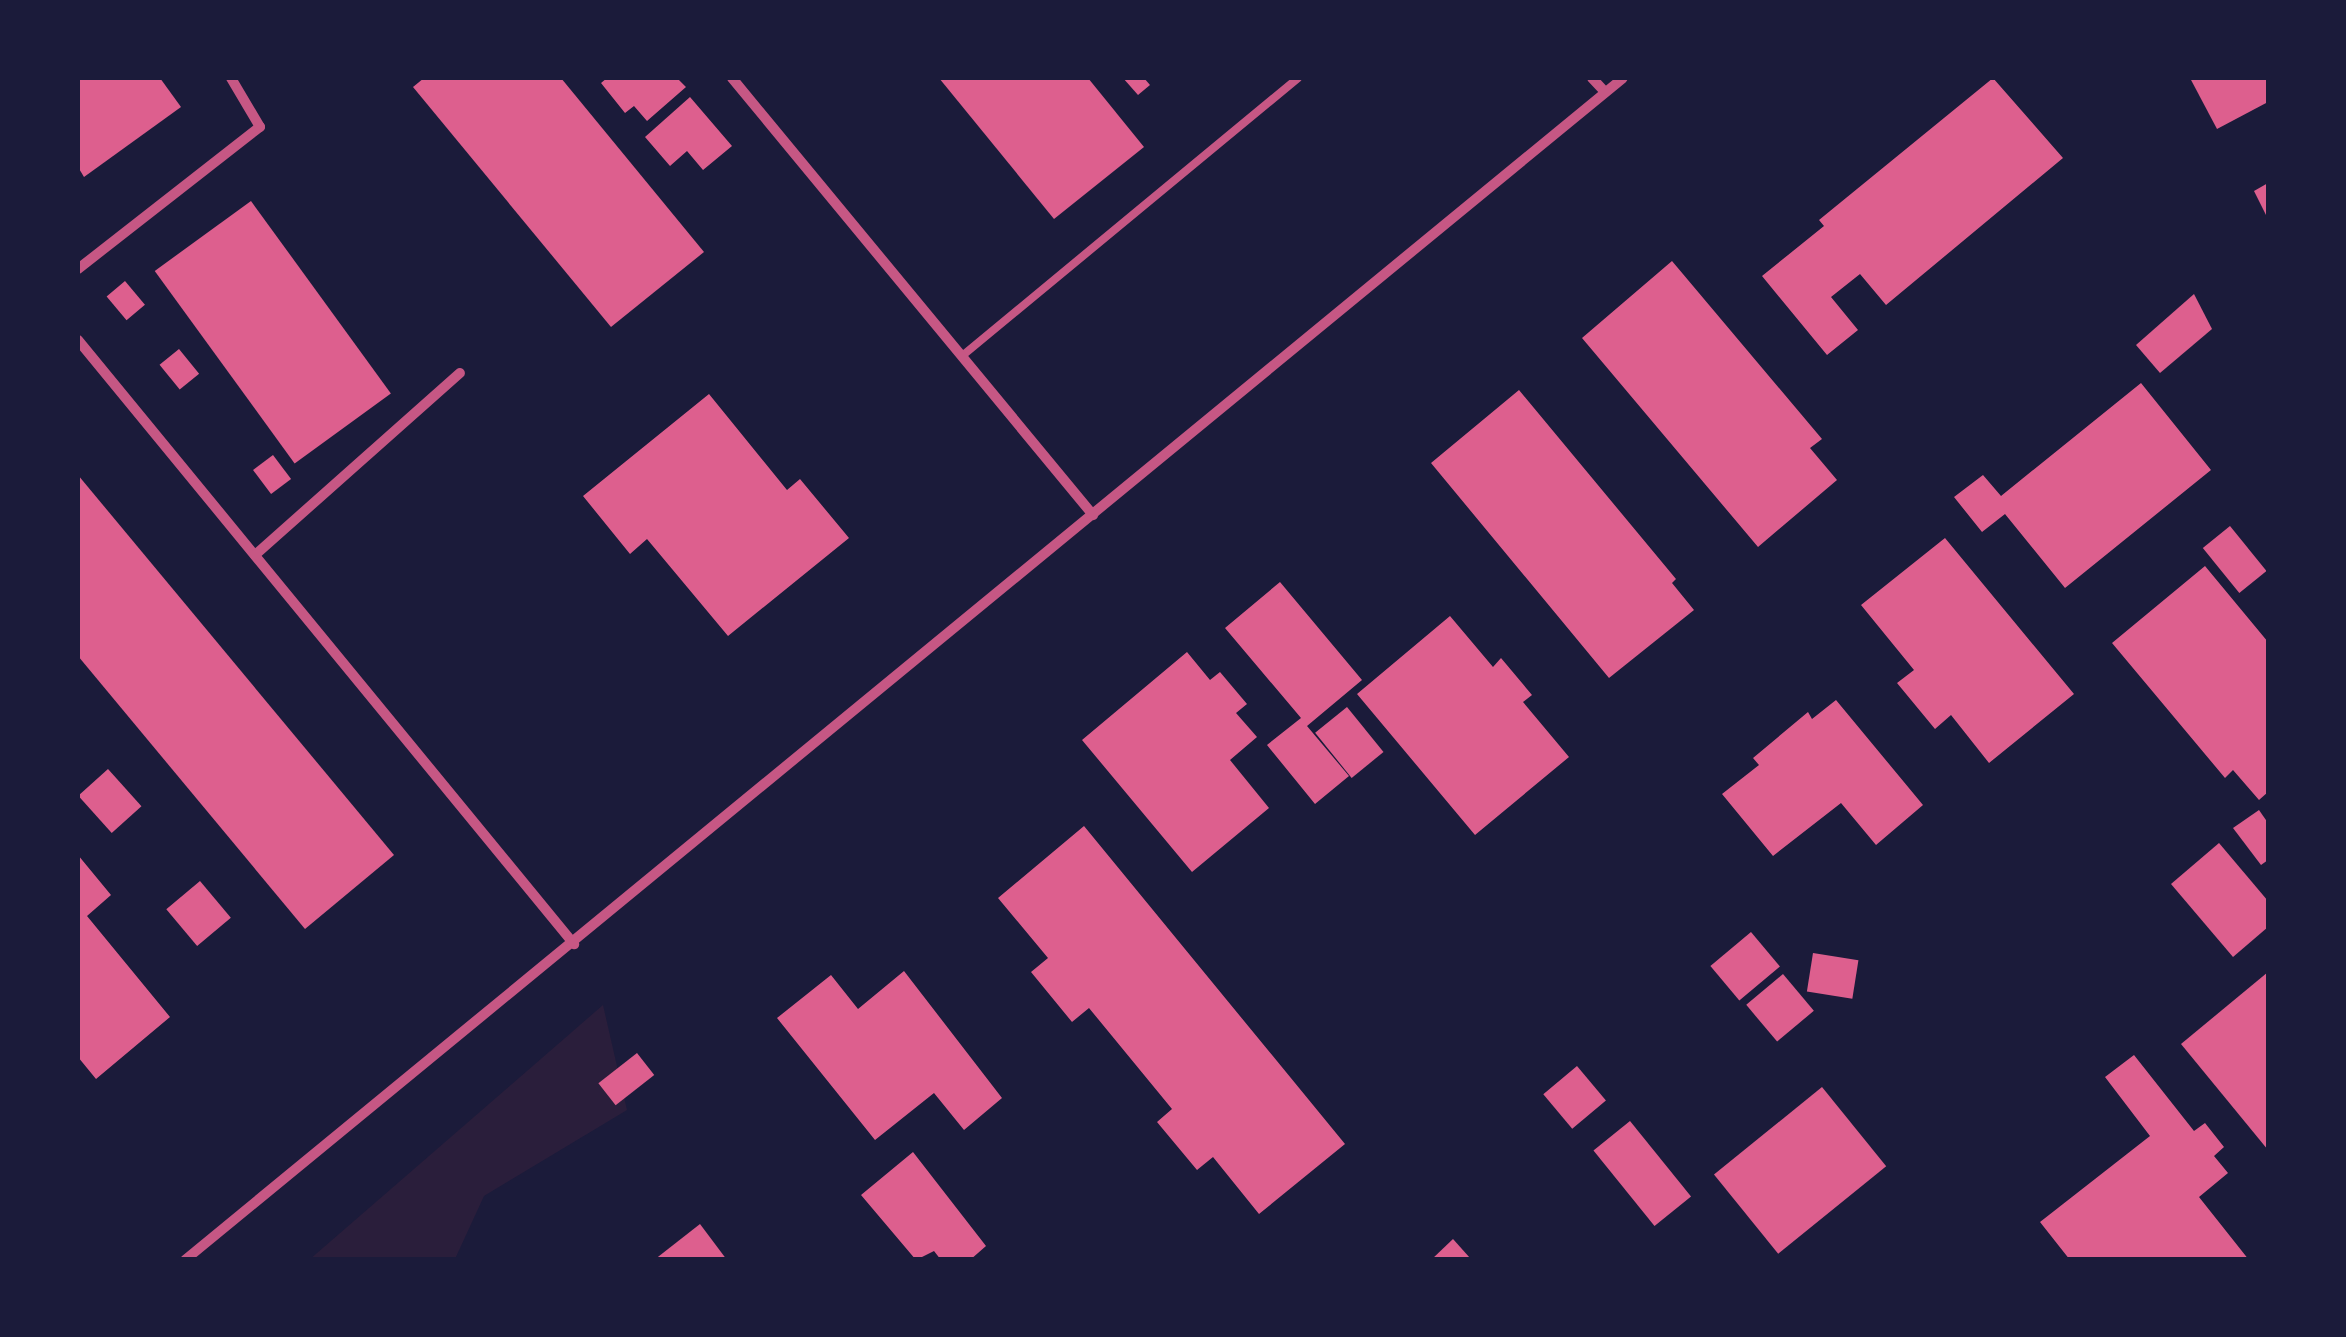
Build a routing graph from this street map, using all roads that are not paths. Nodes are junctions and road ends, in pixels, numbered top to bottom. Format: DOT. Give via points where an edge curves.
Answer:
graph roads {
  1 [pos="230,78"];
  2 [pos="732,78"];
  3 [pos="1298,78"];
  4 [pos="1592,78"];
  5 [pos="1624,78"];
  6 [pos="1605,92"];
  7 [pos="78,270"];
  8 [pos="78,340"];
  9 [pos="962,356"];
  10 [pos="460,373"];
  11 [pos="1093,515"];
  12 [pos="254,555"];
  13 [pos="574,944"];
  14 [pos="185,1260"];
  1 -- 7 [label="street" via="260,127"];
  2 -- 9 [label="street"];
  3 -- 9 [label="lane"];
  4 -- 6 [label="street"];
  5 -- 6 [label="street"];
  6 -- 11 [label="street"];
  8 -- 12 [label="street"];
  9 -- 11 [label="street"];
  10 -- 12 [label="street"];
  11 -- 13 [label="street"];
  12 -- 13 [label="street"];
  13 -- 14 [label="street"];
}
